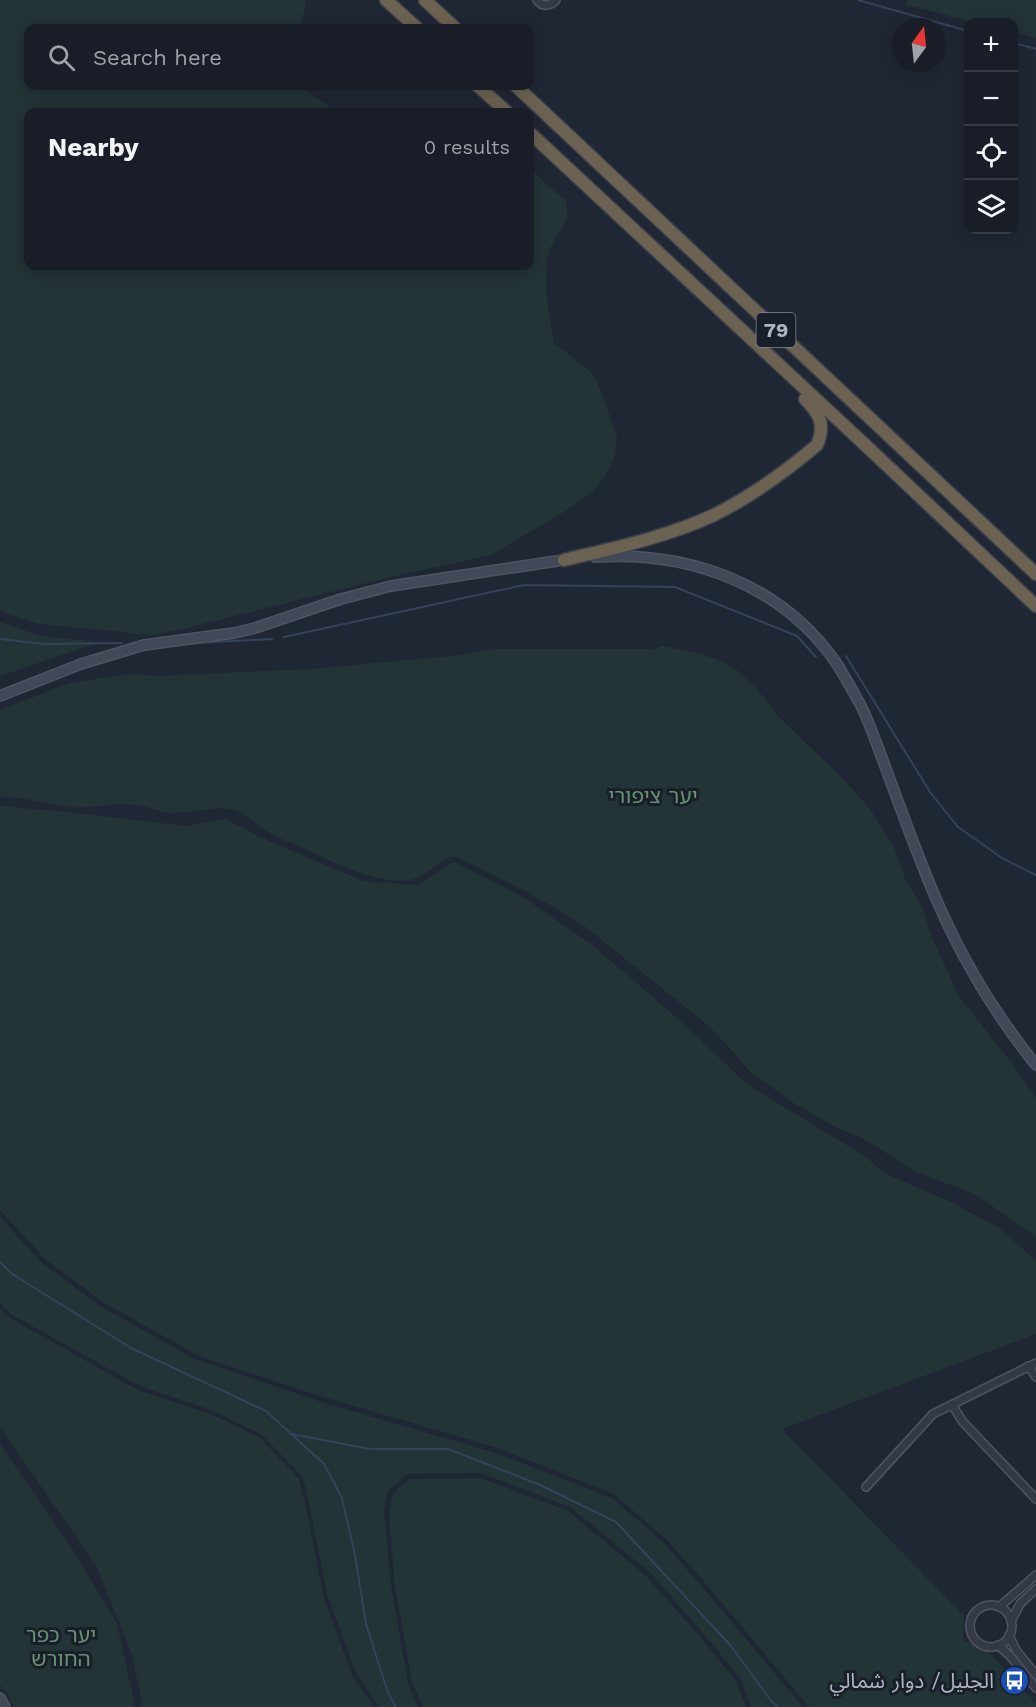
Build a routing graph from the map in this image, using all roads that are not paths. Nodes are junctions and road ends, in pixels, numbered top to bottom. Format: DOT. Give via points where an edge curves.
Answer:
graph roads {
  1 [pos="386,0"];
  2 [pos="425,0"];
  3 [pos="537,0"];
  4 [pos="556,0"];
  5 [pos="413,24"];
  6 [pos="451,24"];
  7 [pos="482,90"];
  8 [pos="520,90"];
  9 [pos="503,108"];
  10 [pos="534,137"];
  11 [pos="721,311"];
  12 [pos="564,560"];
  13 [pos="1036,574"];
  14 [pos="1036,606"];
  15 [pos="0,696"];
  16 [pos="1036,1065"];
  17 [pos="1036,1363"];
  18 [pos="1028,1366"];
  19 [pos="1036,1377"];
  20 [pos="952,1405"];
  21 [pos="866,1487"];
  22 [pos="1036,1499"];
  23 [pos="1036,1575"];
  24 [pos="1036,1589"];
  25 [pos="999,1607"];
  26 [pos="1011,1621"];
  27 [pos="1009,1635"];
  28 [pos="998,1645"];
  29 [pos="1036,1676"];
  30 [pos="1036,1688"];
  31 [pos="0,1698"];
  32 [pos="5,1707"];
  1 -- 5 [label="highway"];
  2 -- 6 [label="highway"];
  3 -- 4 [label="street" via="546,6"];
  7 -- 9 [label="highway"];
  8 -- 13 [label="highway, 79"];
  10 -- 11 [label="highway, 79"];
  11 -- 12 [label="highway" via="816,410 821,429 817,445 776,478 714,514 673,531"];
  11 -- 14 [label="highway, 79"];
  12 -- 15 [label="main road" via="391,586 255,628 144,645 81,664"];
  12 -- 16 [label="main road" via="654,557 709,569 780,606 816,639 837,664 861,706 956,943 994,1009"];
  17 -- 18 [label="street"];
  18 -- 19 [label="street"];
  18 -- 20 [label="street"];
  20 -- 21 [label="street" via="928,1418"];
  20 -- 22 [label="street" via="963,1422"];
  23 -- 25 [label="street"];
  24 -- 26 [label="street" via="1020,1604"];
  25 -- 26 [label="street"];
  25 -- 28 [label="street" via="980,1608 970,1620 970,1629 978,1642"];
  26 -- 27 [label="street"];
  27 -- 28 [label="street"];
  27 -- 29 [label="street"];
  28 -- 30 [label="street"];
  31 -- 32 [label="main road"];
}
